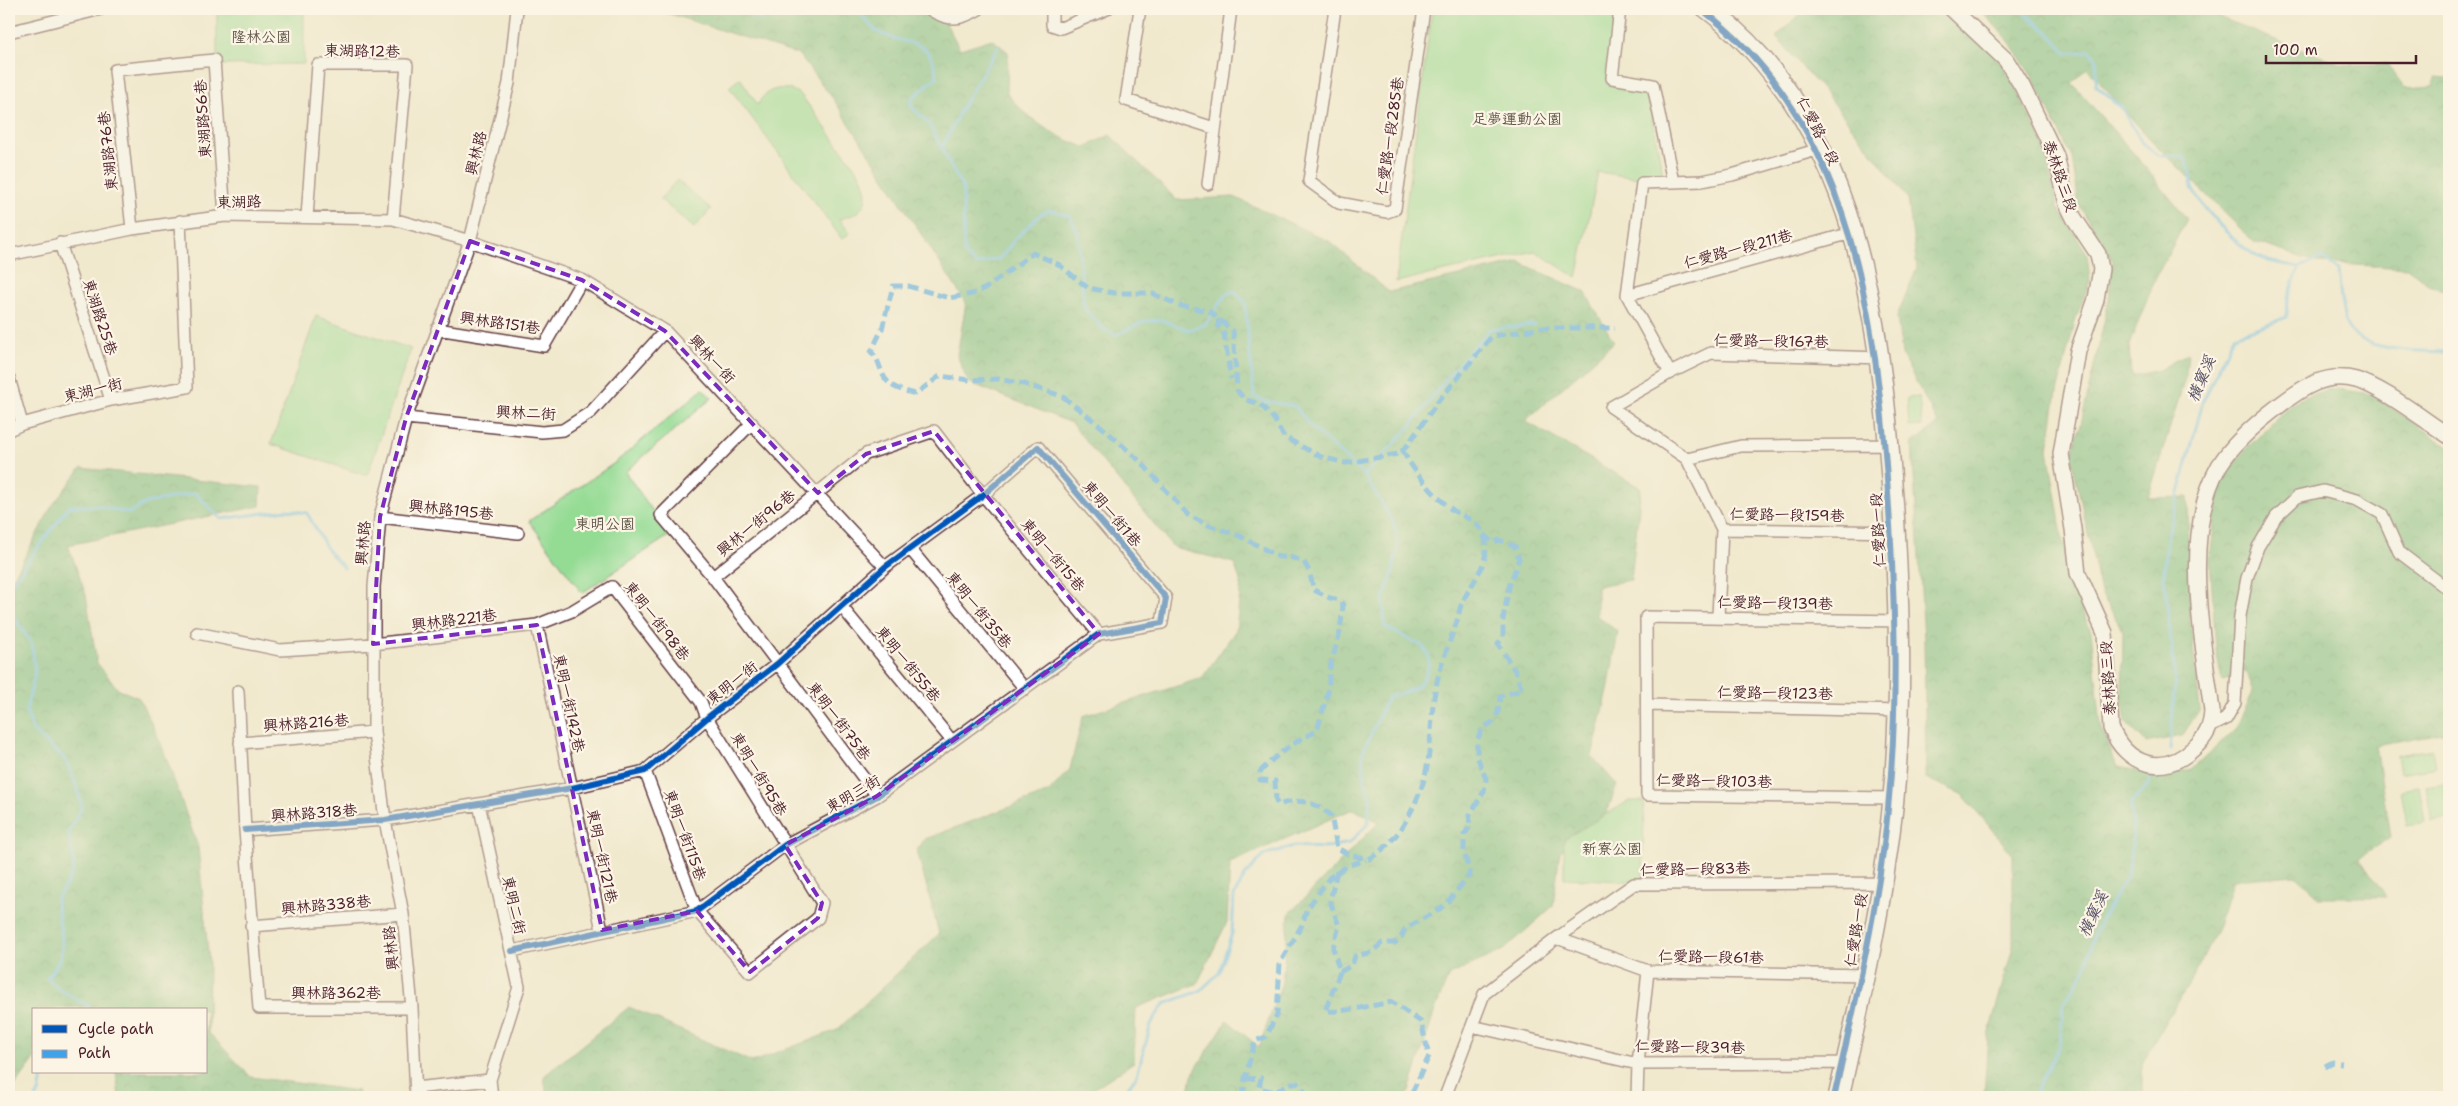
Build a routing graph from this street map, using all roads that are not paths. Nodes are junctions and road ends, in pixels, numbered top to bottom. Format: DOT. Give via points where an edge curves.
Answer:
graph roads {
  1 [pos="101,9"];
  2 [pos="517,9"];
  3 [pos="929,9"];
  4 [pos="979,9"];
  5 [pos="1052,9"];
  6 [pos="1107,9"];
  7 [pos="1140,9"];
  8 [pos="1232,9"];
  9 [pos="1335,9"];
  10 [pos="1424,9"];
  11 [pos="1620,9"];
  12 [pos="1701,9"];
  13 [pos="1715,9"];
  14 [pos="1952,9"];
  15 [pos="9,32"];
  16 [pos="115,70"];
  17 [pos="1214,128"];
  18 [pos="1821,148"];
  19 [pos="1672,182"];
  20 [pos="1208,184"];
  21 [pos="225,216"];
  22 [pos="307,217"];
  23 [pos="393,219"];
  24 [pos="180,221"];
  25 [pos="132,229"];
  26 [pos="1852,233"];
  27 [pos="470,241"];
  28 [pos="60,244"];
  29 [pos="9,255"];
  30 [pos="582,280"];
  31 [pos="1627,295"];
  32 [pos="437,329"];
  33 [pos="665,331"];
  34 [pos="1880,358"];
  35 [pos="1670,372"];
  36 [pos="9,378"];
  37 [pos="111,400"];
  38 [pos="406,418"];
  39 [pos="752,423"];
  40 [pos="22,424"];
  41 [pos="9,430"];
  42 [pos="2449,436"];
  43 [pos="1889,445"];
  44 [pos="1038,447"];
  45 [pos="1687,459"];
  46 [pos="818,493"];
  47 [pos="983,495"];
  48 [pos="380,518"];
  49 [pos="1722,529"];
  50 [pos="1895,532"];
  51 [pos="518,533"];
  52 [pos="911,550"];
  53 [pos="885,567"];
  54 [pos="713,577"];
  55 [pos="2449,590"];
  56 [pos="1166,598"];
  57 [pos="840,606"];
  58 [pos="1718,616"];
  59 [pos="1646,617"];
  60 [pos="1899,621"];
  61 [pos="538,625"];
  62 [pos="198,633"];
  63 [pos="1099,634"];
  64 [pos="373,644"];
  65 [pos="777,664"];
  66 [pos="1025,689"];
  67 [pos="238,691"];
  68 [pos="1647,705"];
  69 [pos="1898,711"];
  70 [pos="707,718"];
  71 [pos="2212,726"];
  72 [pos="374,732"];
  73 [pos="952,742"];
  74 [pos="240,743"];
  75 [pos="645,770"];
  76 [pos="572,788"];
  77 [pos="877,796"];
  78 [pos="1894,798"];
  79 [pos="479,804"];
  80 [pos="385,820"];
  81 [pos="245,830"];
  82 [pos="785,845"];
  83 [pos="1881,883"];
  84 [pos="696,911"];
  85 [pos="403,914"];
  86 [pos="251,926"];
  87 [pos="602,930"];
  88 [pos="1557,938"];
  89 [pos="512,952"];
  90 [pos="1648,971"];
  91 [pos="1866,975"];
  92 [pos="412,1008"];
  93 [pos="1472,1026"];
  94 [pos="1846,1063"];
  95 [pos="1638,1064"];
  96 [pos="490,1080"];
  97 [pos="416,1093"];
  98 [pos="492,1097"];
  99 [pos="1445,1097"];
  100 [pos="1637,1097"];
  101 [pos="1834,1097"];
  102 [pos="1843,1097"];
  1 -- 15 [label="street"];
  2 -- 27 [label="street, 興林路" via="509,83"];
  3 -- 4 [label="street" via="943,18 966,16"];
  5 -- 6 [label="street" via="1052,25 1061,28"];
  7 -- 17 [label="street" via="1126,100"];
  8 -- 17 [label="street"];
  9 -- 10 [label="street, 仁愛路一段285巷" via="1309,181 1339,203 1387,212 1395,209"];
  11 -- 19 [label="street" via="1612,78 1653,85"];
  12 -- 18 [label="street, 仁愛路一段" via="1740,41 1762,65"];
  13 -- 18 [label="street, 仁愛路一段" via="1749,38 1774,66 1798,99"];
  14 -- 71 [label="main road, 泰林路三段" via="2006,60 2022,86 2056,156 2067,204 2098,254 2101,269 2096,299 2078,351 2060,454 2078,573 2106,633 2111,728 2125,752 2136,760 2153,765 2172,763 2188,754"];
  16 -- 21 [label="street, 東湖路56巷" via="214,60"];
  16 -- 25 [label="street, 東湖路76巷"];
  17 -- 20 [label="street"];
  18 -- 19 [label="street" via="1732,175"];
  18 -- 26 [label="street, 仁愛路一段"];
  19 -- 31 [label="street" via="1642,183"];
  21 -- 22 [label="street, 東湖路"];
  21 -- 24 [label="street, 東湖路"];
  22 -- 23 [label="street, 東湖路"];
  22 -- 23 [label="street, 東湖路12巷" via="318,65 407,65"];
  23 -- 27 [label="street, 東湖路"];
  24 -- 25 [label="street, 東湖路"];
  24 -- 37 [label="street, 東湖一街" via="186,387"];
  25 -- 28 [label="street, 東湖路"];
  26 -- 31 [label="street, 仁愛路一段211巷"];
  26 -- 34 [label="street, 仁愛路一段" via="1870,283"];
  27 -- 30 [label="street, 興林一街"];
  27 -- 32 [label="street, 興林路"];
  28 -- 29 [label="street, 東湖路"];
  28 -- 37 [label="street, 東湖路25巷"];
  30 -- 32 [label="street, 興林路151巷" via="544,346"];
  30 -- 33 [label="street, 興林一街"];
  31 -- 35 [label="street"];
  32 -- 38 [label="street, 興林路"];
  33 -- 38 [label="street, 興林二街" via="591,412 563,430 542,432"];
  33 -- 39 [label="street, 興林一街"];
  34 -- 35 [label="street, 仁愛路一段167巷" via="1710,353"];
  34 -- 43 [label="street, 仁愛路一段"];
  35 -- 45 [label="street, 仁愛路一段167巷" via="1611,407"];
  36 -- 40 [label="street"];
  37 -- 40 [label="street, 東湖一街"];
  38 -- 48 [label="street, 興林路"];
  39 -- 46 [label="street, 興林一街"];
  39 -- 54 [label="street, 東明一街75巷" via="661,515"];
  40 -- 41 [label="street, 東湖一街"];
  42 -- 71 [label="main road" via="2373,387 2337,377 2317,380 2298,391 2258,424 2220,464 2211,481 2201,520 2200,610"];
  43 -- 45 [label="street" via="1741,446"];
  43 -- 50 [label="street, 仁愛路一段"];
  44 -- 47 [label="street, 東明一街"];
  44 -- 56 [label="street, 東明一街1巷"];
  45 -- 49 [label="street, 仁愛路一段159巷"];
  46 -- 47 [label="street, 興林一街96巷" via="866,454 934,431"];
  46 -- 53 [label="street, 興林一街"];
  46 -- 54 [label="street, 興林一街96巷"];
  47 -- 52 [label="street, 東明一街"];
  47 -- 63 [label="street, 東明一街15巷"];
  48 -- 51 [label="street, 興林路195巷"];
  48 -- 64 [label="street, 興林路"];
  49 -- 50 [label="street, 仁愛路一段159巷"];
  49 -- 58 [label="street"];
  50 -- 60 [label="street, 仁愛路一段"];
  52 -- 53 [label="street, 東明一街"];
  52 -- 66 [label="street, 東明一街35巷"];
  53 -- 57 [label="street, 東明一街"];
  54 -- 65 [label="street, 東明一街75巷"];
  55 -- 71 [label="street" via="2399,552 2382,514 2358,500 2324,491 2297,497 2276,517 2258,547 2247,578 2240,616 2235,703 2226,719"];
  56 -- 63 [label="street, 東明三街" via="1162,623"];
  57 -- 65 [label="street, 東明一街"];
  57 -- 73 [label="street, 東明一街55巷"];
  58 -- 59 [label="street, 仁愛路一段139巷"];
  58 -- 60 [label="street, 仁愛路一段139巷"];
  59 -- 68 [label="street, 仁愛路一段103巷"];
  60 -- 69 [label="street, 仁愛路一段"];
  61 -- 64 [label="street, 興林路221巷"];
  61 -- 70 [label="street, 東明一街98巷" via="572,611 612,586 701,702"];
  61 -- 76 [label="street, 東明一街142巷"];
  62 -- 64 [label="street, 興林路221巷" via="280,650"];
  63 -- 66 [label="street, 東明三街"];
  64 -- 72 [label="street, 興林路"];
  65 -- 70 [label="street, 東明一街"];
  65 -- 77 [label="street, 東明一街75巷"];
  66 -- 73 [label="street, 東明三街"];
  67 -- 74 [label="street"];
  68 -- 69 [label="street, 仁愛路一段123巷"];
  68 -- 78 [label="street, 仁愛路一段103巷" via="1647,795"];
  69 -- 78 [label="street, 仁愛路一段"];
  70 -- 75 [label="street, 東明一街"];
  70 -- 82 [label="street, 東明一街95巷"];
  72 -- 74 [label="street, 興林路216巷"];
  72 -- 80 [label="street, 興林路"];
  73 -- 77 [label="street, 東明三街"];
  74 -- 81 [label="street"];
  75 -- 76 [label="street, 東明一街"];
  75 -- 84 [label="street, 東明一街115巷"];
  76 -- 79 [label="street, 東明一街"];
  76 -- 87 [label="street, 東明一街121巷"];
  77 -- 82 [label="street, 東明三街"];
  78 -- 83 [label="street, 仁愛路一段"];
  79 -- 80 [label="street, 東明一街"];
  79 -- 89 [label="street, 東明二街"];
  80 -- 81 [label="street, 興林路318巷"];
  80 -- 85 [label="street, 興林路"];
  81 -- 86 [label="street"];
  82 -- 84 [label="street, 東明三街"];
  82 -- 84 [label="street, 東明一街95巷" via="822,903 818,918 750,972"];
  83 -- 88 [label="street, 仁愛路一段83巷" via="1634,884"];
  83 -- 91 [label="street, 仁愛路一段"];
  84 -- 87 [label="street, 東明三街"];
  85 -- 86 [label="street, 興林路338巷"];
  85 -- 92 [label="street, 興林路"];
  86 -- 92 [label="street, 興林路362巷" via="259,1008"];
  87 -- 89 [label="street, 東明三街"];
  88 -- 90 [label="street, 仁愛路一段61巷"];
  88 -- 93 [label="street, 仁愛路一段83巷" via="1484,994"];
  89 -- 96 [label="street, 東明二街" via="519,987"];
  90 -- 91 [label="street, 仁愛路一段61巷"];
  90 -- 95 [label="street"];
  91 -- 94 [label="street, 仁愛路一段"];
  92 -- 97 [label="street, 興林路"];
  93 -- 95 [label="street, 仁愛路一段39巷"];
  93 -- 99 [label="street, 仁愛路一段83巷"];
  94 -- 95 [label="street, 仁愛路一段39巷"];
  94 -- 101 [label="street, 仁愛路一段"];
  94 -- 102 [label="street, 仁愛路一段"];
  95 -- 100 [label="street"];
  96 -- 97 [label="street"];
  96 -- 98 [label="street, 東明二街"];
}
